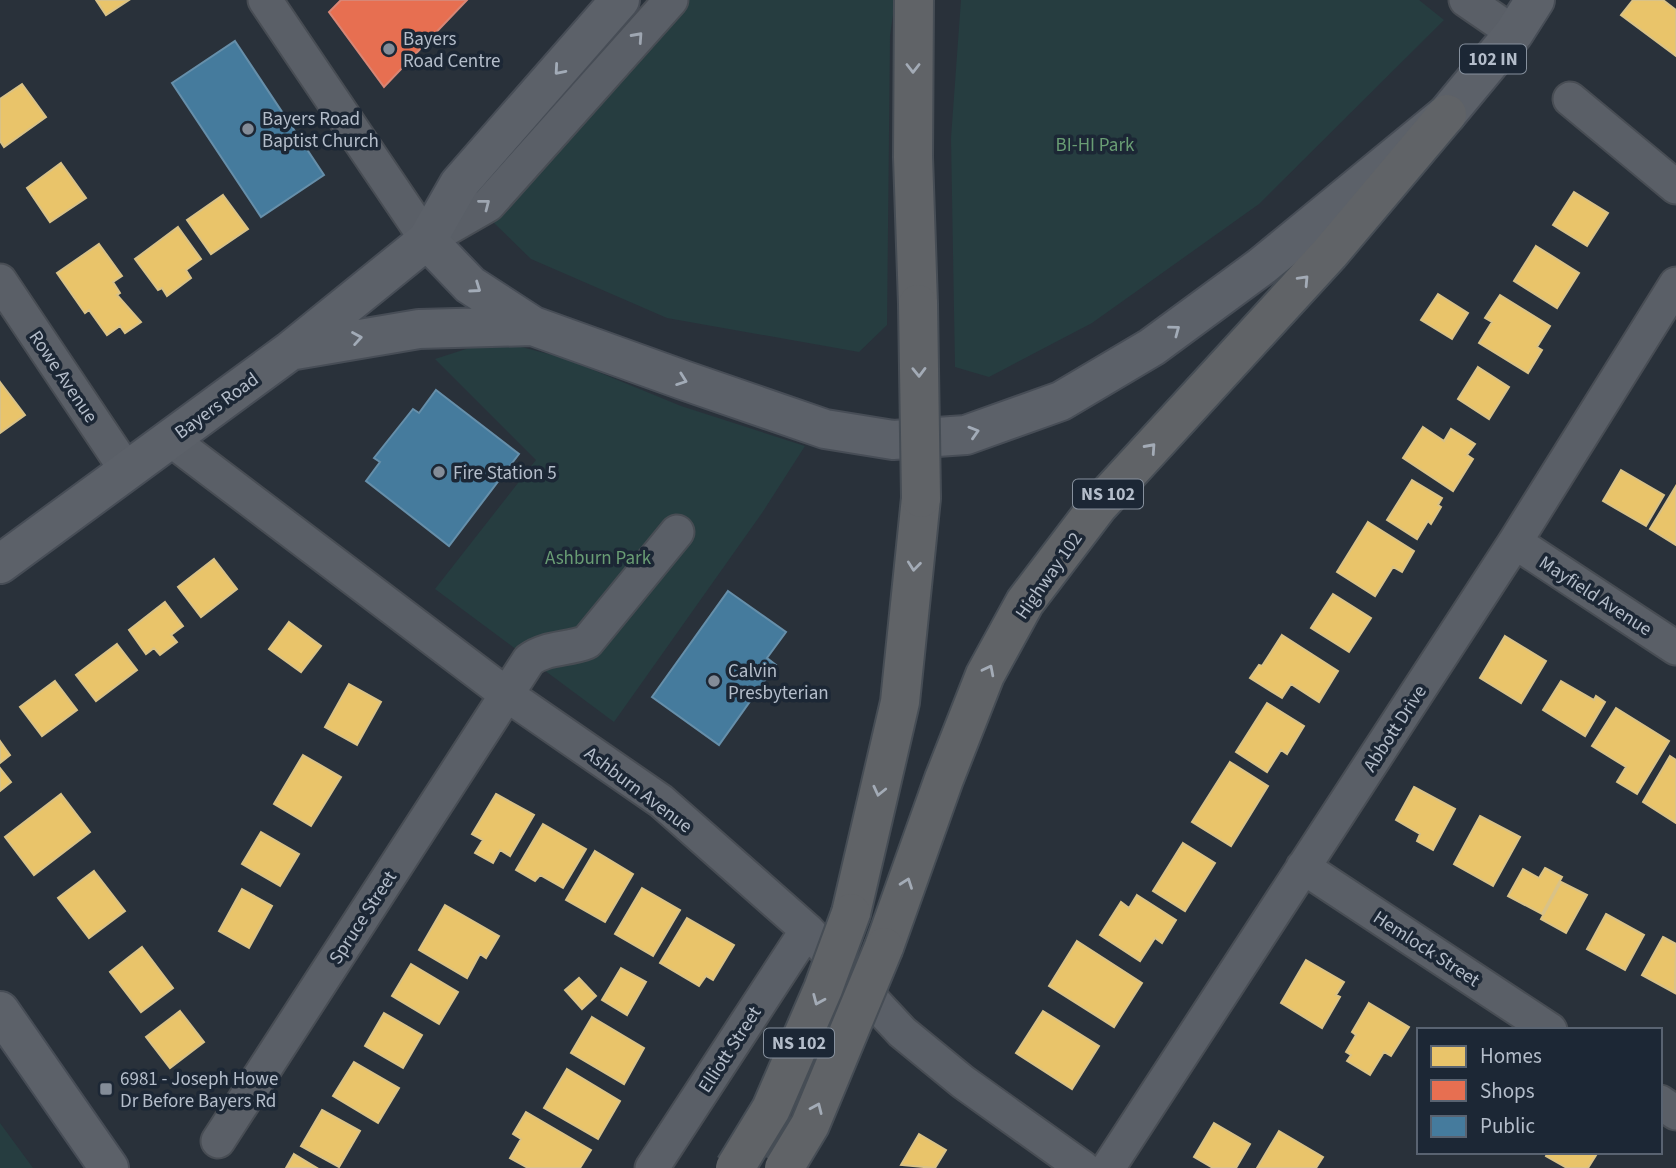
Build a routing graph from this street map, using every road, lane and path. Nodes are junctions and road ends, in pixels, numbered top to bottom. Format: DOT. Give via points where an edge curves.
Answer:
graph roads {
  1 [pos="265,0"];
  2 [pos="621,0"];
  3 [pos="671,0"];
  4 [pos="914,0"];
  5 [pos="1466,0"];
  6 [pos="1535,0"];
  7 [pos="1514,33"];
  8 [pos="1570,99"];
  9 [pos="1447,114"];
  10 [pos="1676,187"];
  11 [pos="427,240"];
  12 [pos="0,281"];
  13 [pos="1676,284"];
  14 [pos="533,326"];
  15 [pos="290,351"];
  16 [pos="170,439"];
  17 [pos="127,471"];
  18 [pos="677,531"];
  19 [pos="1516,542"];
  20 [pos="0,564"];
  21 [pos="1676,648"];
  22 [pos="506,694"];
  23 [pos="1303,867"];
  24 [pos="807,930"];
  25 [pos="0,1011"];
  26 [pos="1547,1028"];
  27 [pos="218,1140"];
  28 [pos="109,1168"];
  29 [pos="652,1168"];
  30 [pos="735,1168"];
  31 [pos="784,1168"];
  32 [pos="1083,1168"];
  33 [pos="1108,1168"];
  1 -- 11 [label="street"];
  2 -- 11 [label="main road, Bayers Road, one-way" via="459,184"];
  11 -- 3 [label="street, Bayers Road, one-way" via="488,205"];
  4 -- 30 [label="highway, NS 102, one-way, bridge" via="921,498 900,702 851,913 771,1109"];
  5 -- 7 [label="street"];
  6 -- 7 [label="main road, 102 IN"];
  7 -- 9 [label="main road, 102 IN"];
  8 -- 10 [label="street"];
  14 -- 9 [label="main road, one-way" via="825,429 893,440 966,435 1061,401 1152,347 1262,266"];
  31 -- 9 [label="highway, Highway 102 / NS 102, one-way, bridge" via="810,1125 884,947 985,675 1025,602 1098,506 1330,253"];
  11 -- 14 [label="main road, one-way" via="470,285"];
  11 -- 15 [label="main road, Bayers Road"];
  12 -- 17 [label="street, Rowe Avenue"];
  13 -- 19 [label="street, Abbott Drive"];
  15 -- 14 [label="main road, one-way" via="419,329"];
  15 -- 16 [label="main road, Bayers Road"];
  16 -- 17 [label="main road, Bayers Road"];
  16 -- 22 [label="street, Ashburn Avenue"];
  17 -- 20 [label="main road, Bayers Road"];
  18 -- 22 [label="street, Spruce Street" via="587,642 541,651"];
  19 -- 21 [label="street, Mayfield Avenue"];
  19 -- 23 [label="street, Abbott Drive"];
  22 -- 24 [label="street, Ashburn Avenue" via="661,801"];
  22 -- 27 [label="street, Spruce Street"];
  23 -- 26 [label="street, Hemlock Street"];
  23 -- 33 [label="street, Abbott Drive"];
  24 -- 29 [label="street, Elliott Street"];
  24 -- 32 [label="street, Ashburn Avenue" via="902,1032"];
  25 -- 28 [label="main road"];
}
